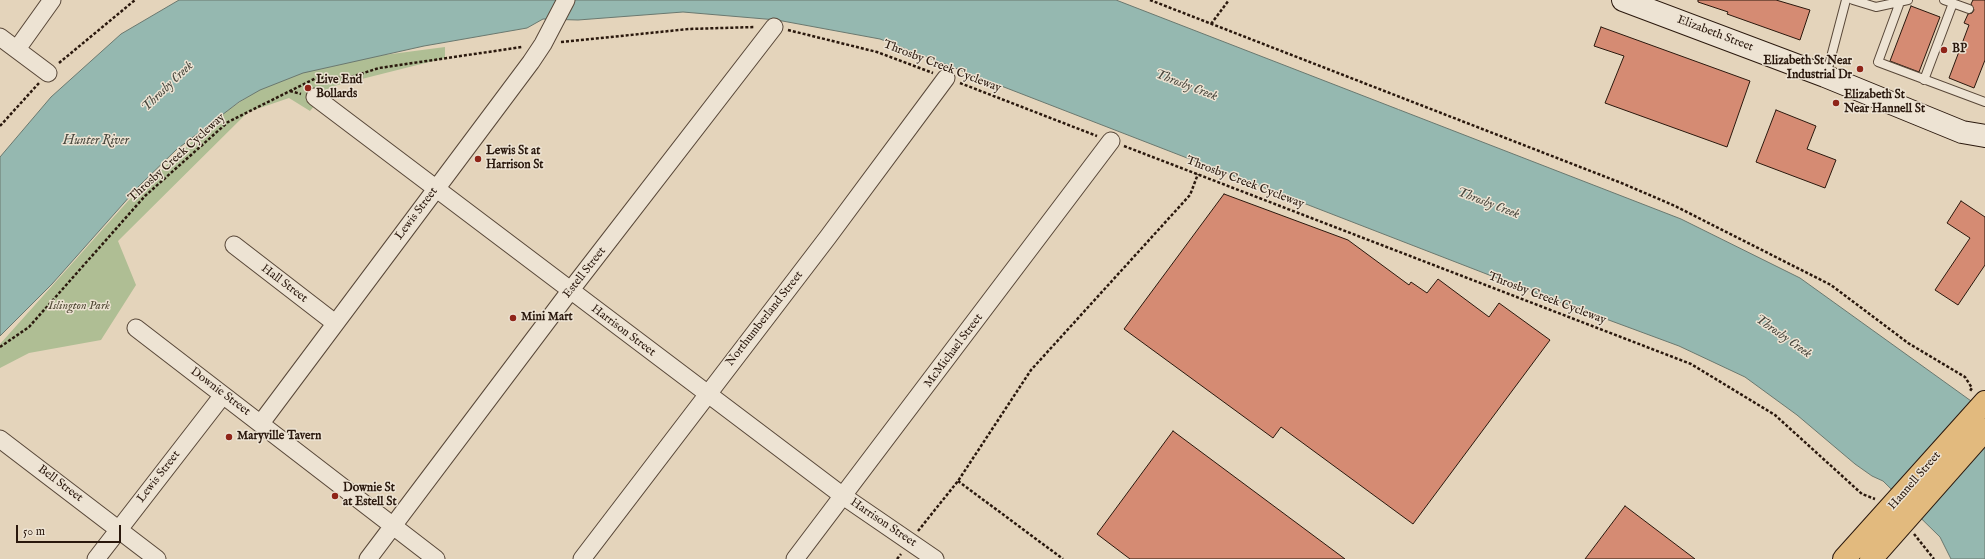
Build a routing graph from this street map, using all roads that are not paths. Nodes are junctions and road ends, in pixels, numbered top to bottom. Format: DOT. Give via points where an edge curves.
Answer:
graph roads {
  1 [pos="52,0"];
  2 [pos="566,0"];
  3 [pos="1623,0"];
  4 [pos="1846,0"];
  5 [pos="1853,0"];
  6 [pos="1944,0"];
  7 [pos="1904,1"];
  8 [pos="1953,3"];
  9 [pos="1969,9"];
  10 [pos="774,27"];
  11 [pos="0,37"];
  12 [pos="16,49"];
  13 [pos="48,73"];
  14 [pos="1826,76"];
  15 [pos="946,78"];
  16 [pos="1924,80"];
  17 [pos="315,96"];
  18 [pos="1985,102"];
  19 [pos="1962,132"];
  20 [pos="1985,136"];
  21 [pos="1111,141"];
  22 [pos="1985,152"];
  23 [pos="436,189"];
  24 [pos="234,245"];
  25 [pos="570,291"];
  26 [pos="335,322"];
  27 [pos="136,328"];
  28 [pos="707,393"];
  29 [pos="223,395"];
  30 [pos="1978,401"];
  31 [pos="261,423"];
  32 [pos="1985,430"];
  33 [pos="0,439"];
  34 [pos="843,496"];
  35 [pos="393,526"];
  36 [pos="119,530"];
  37 [pos="96,559"];
  38 [pos="157,559"];
  39 [pos="368,559"];
  40 [pos="436,559"];
  41 [pos="582,559"];
  42 [pos="795,559"];
  43 [pos="935,559"];
  44 [pos="1844,559"];
  45 [pos="1871,559"];
  1 -- 12 [label="street"];
  2 -- 23 [label="street, Lewis Street" via="531,62"];
  3 -- 14 [label="main road, Elizabeth Street"];
  4 -- 14 [label="lane"];
  5 -- 7 [label="lane" via="1876,7"];
  6 -- 8 [label="lane"];
  7 -- 16 [label="lane" via="1878,62"];
  8 -- 9 [label="lane"];
  8 -- 16 [label="lane"];
  10 -- 25 [label="street, Estell Street"];
  11 -- 12 [label="street"];
  12 -- 13 [label="street"];
  14 -- 19 [label="main road, Elizabeth Street"];
  15 -- 28 [label="street, Northumberland Street" via="828,237"];
  16 -- 18 [label="lane"];
  17 -- 23 [label="street, Harrison Street"];
  19 -- 20 [label="main road, Elizabeth Street"];
  19 -- 22 [label="main road, Elizabeth Street"];
  21 -- 34 [label="street, McMichael Street"];
  23 -- 25 [label="street, Harrison Street"];
  23 -- 26 [label="street, Lewis Street"];
  24 -- 26 [label="street, Hall Street"];
  25 -- 28 [label="street, Harrison Street"];
  25 -- 35 [label="street, Estell Street"];
  26 -- 31 [label="street, Lewis Street"];
  27 -- 29 [label="street, Downie Street"];
  28 -- 34 [label="street, Harrison Street"];
  28 -- 41 [label="street, Northumberland Street"];
  29 -- 31 [label="street, Downie Street"];
  29 -- 36 [label="street, Lewis Street"];
  30 -- 44 [label="highway, Hannell Street" via="1886,502"];
  31 -- 35 [label="street, Downie Street"];
  32 -- 45 [label="highway, Hannell Street"];
  33 -- 36 [label="street, Bell Street"];
  34 -- 42 [label="street, McMichael Street"];
  34 -- 43 [label="street, Harrison Street"];
  35 -- 39 [label="street, Estell Street"];
  35 -- 40 [label="street, Downie Street"];
  36 -- 37 [label="street, Lewis Street"];
  36 -- 38 [label="street, Bell Street"];
}
